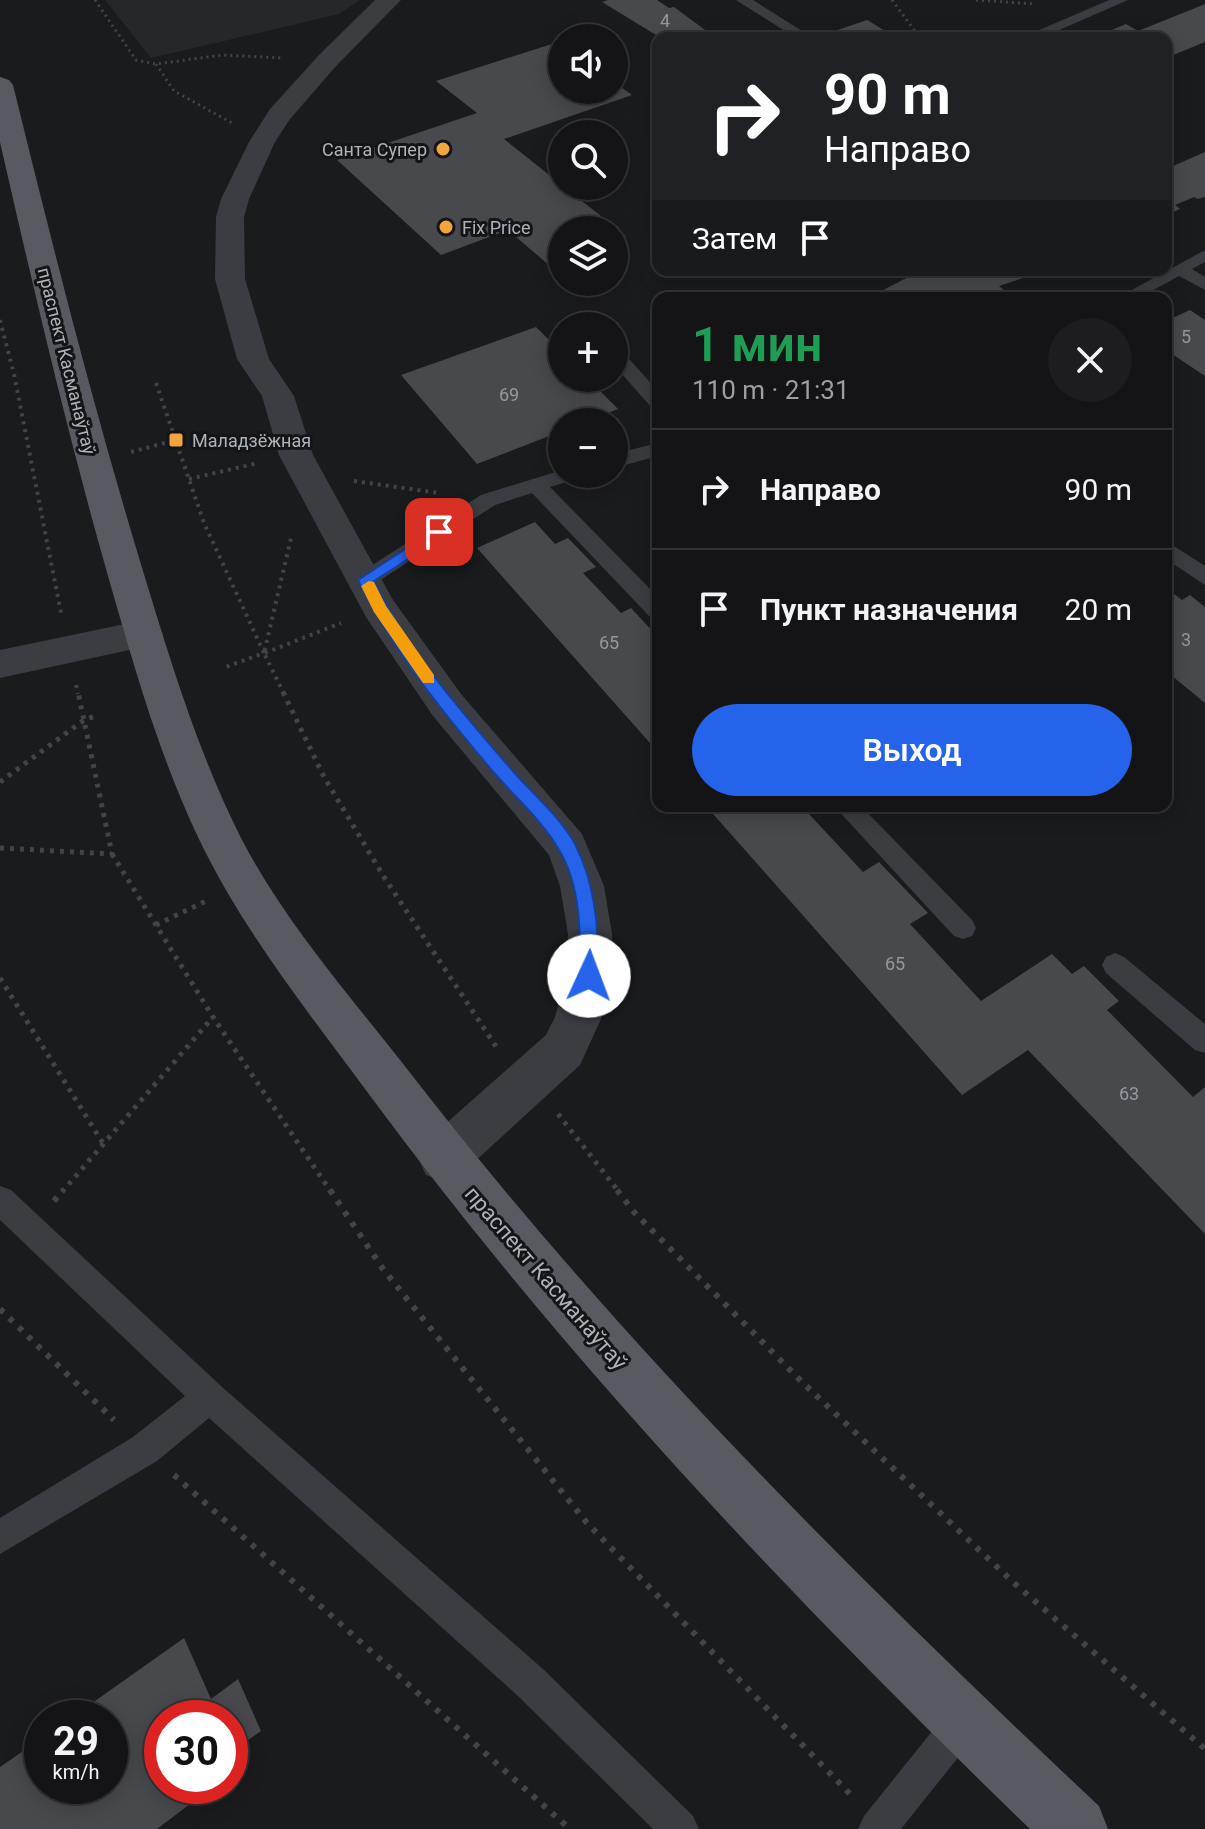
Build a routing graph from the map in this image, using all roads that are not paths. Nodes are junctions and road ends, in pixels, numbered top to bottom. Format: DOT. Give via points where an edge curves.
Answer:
graph roads {
  1 [pos="389,0"];
  2 [pos="743,0"];
  3 [pos="1121,0"];
  4 [pos="796,32"];
  5 [pos="1043,32"];
  6 [pos="0,85"];
  7 [pos="1205,255"];
  8 [pos="1180,269"];
  9 [pos="1172,273"];
  10 [pos="1167,276"];
  11 [pos="1205,285"];
  12 [pos="1137,292"];
  13 [pos="628,370"];
  14 [pos="652,396"];
  15 [pos="652,451"];
  16 [pos="628,457"];
  17 [pos="548,480"];
  18 [pos="535,484"];
  19 [pos="1172,552"];
  20 [pos="1205,577"];
  21 [pos="372,594"];
  22 [pos="652,605"];
  23 [pos="144,634"];
  24 [pos="0,664"];
  25 [pos="852,812"];
  26 [pos="963,928"];
  27 [pos="1115,965"];
  28 [pos="1205,1041"];
  29 [pos="443,1158"];
  30 [pos="0,1200"];
  31 [pos="210,1397"];
  32 [pos="0,1537"];
  33 [pos="963,1722"];
  34 [pos="680,1829"];
  35 [pos="877,1829"];
  36 [pos="1076,1829"];
  1 -- 21 [label="street" via="279,115 230,217 230,279 253,359 278,396 296,455"];
  2 -- 4 [label="lane"];
  3 -- 5 [label="lane"];
  6 -- 23 [label="main road, праспект Касманаўтаў" via="91,462"];
  7 -- 8 [label="lane"];
  8 -- 9 [label="lane"];
  8 -- 11 [label="lane"];
  10 -- 12 [label="lane"];
  13 -- 14 [label="lane"];
  15 -- 16 [label="lane"];
  17 -- 18 [label="lane"];
  18 -- 21 [label="lane" via="488,500"];
  18 -- 22 [label="lane"];
  19 -- 20 [label="lane"];
  21 -- 29 [label="street" via="447,705 567,846 582,886 590,934 589,976 563,1050"];
  23 -- 24 [label="street"];
  23 -- 29 [label="main road, праспект Касманаўтаў" via="193,775 243,883"];
  25 -- 26 [label="lane"];
  27 -- 28 [label="lane"];
  29 -- 33 [label="main road, праспект Касманаўтаў" via="682,1437"];
  30 -- 31 [label="lane"];
  31 -- 32 [label="lane" via="145,1449"];
  31 -- 34 [label="lane" via="531,1683"];
  33 -- 35 [label="lane"];
  33 -- 36 [label="main road, праспект Касманаўтаў"];
}
